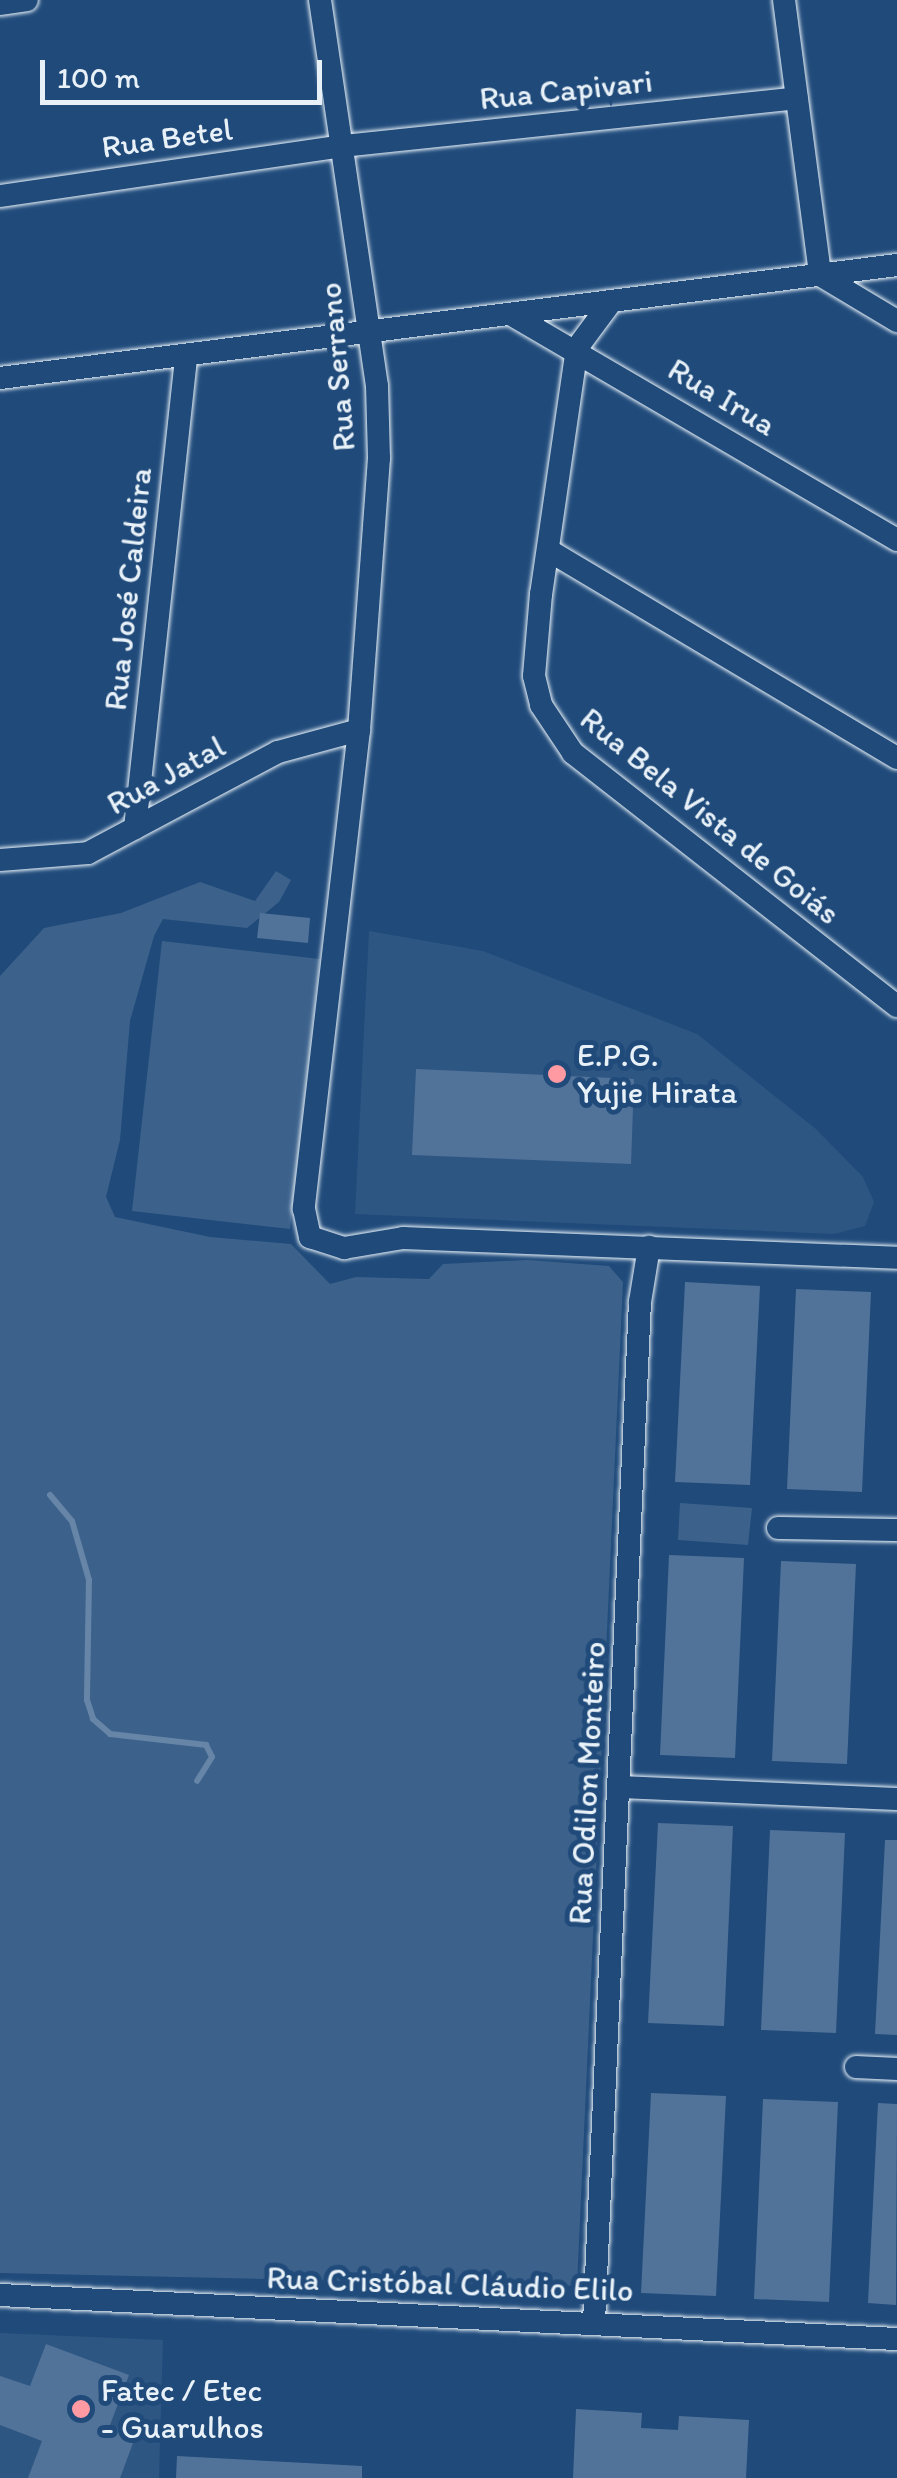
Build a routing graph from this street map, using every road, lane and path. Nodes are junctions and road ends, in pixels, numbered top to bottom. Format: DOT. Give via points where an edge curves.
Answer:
graph roads {
  1 [pos="27,0"];
  2 [pos="320,0"];
  3 [pos="784,0"];
  4 [pos="0,4"];
  5 [pos="796,98"];
  6 [pos="342,146"];
  7 [pos="0,196"];
  8 [pos="892,266"];
  9 [pos="820,275"];
  10 [pos="611,302"];
  11 [pos="512,315"];
  12 [pos="892,318"];
  13 [pos="369,332"];
  14 [pos="577,348"];
  15 [pos="186,357"];
  16 [pos="0,378"];
  17 [pos="897,540"];
  18 [pos="548,550"];
  19 [pos="359,730"];
  20 [pos="896,755"];
  21 [pos="135,828"];
  22 [pos="0,860"];
  23 [pos="897,1006"];
  24 [pos="649,1247"];
  25 [pos="897,1258"];
  26 [pos="778,1528"];
  27 [pos="897,1530"];
  28 [pos="620,1786"];
  29 [pos="897,1799"];
  30 [pos="856,2067"];
  31 [pos="897,2070"];
  32 [pos="0,2295"];
  33 [pos="594,2322"];
  34 [pos="897,2339"];
  1 -- 4 [label="street"];
  2 -- 6 [label="street, Rua Serrano"];
  3 -- 5 [label="street"];
  5 -- 6 [label="street, Rua Capivari"];
  5 -- 9 [label="street"];
  6 -- 7 [label="street, Rua Betel"];
  6 -- 13 [label="street, Rua Serrano"];
  8 -- 9 [label="street"];
  8 -- 12 [label="street" via="878,291"];
  9 -- 10 [label="street"];
  9 -- 12 [label="street"];
  10 -- 11 [label="street"];
  10 -- 14 [label="street"];
  11 -- 13 [label="street"];
  11 -- 14 [label="street, Rua Irua"];
  13 -- 15 [label="street"];
  13 -- 19 [label="street, Rua Serrano" via="379,458"];
  14 -- 17 [label="street, Rua Irua"];
  14 -- 18 [label="street, Rua Bela Vista de Goiás"];
  15 -- 16 [label="street"];
  15 -- 21 [label="street, Rua José Caldeira"];
  18 -- 20 [label="street"];
  18 -- 23 [label="street, Rua Bela Vista de Goiás" via="534,676 553,731"];
  19 -- 21 [label="street, Rua Jatal" via="278,752"];
  19 -- 24 [label="street, Rua Serrano" via="304,1209 310,1238 344,1248 404,1238"];
  21 -- 22 [label="street, Rua Jatal" via="88,853"];
  24 -- 25 [label="street"];
  24 -- 28 [label="street, Rua Odilon Monteiro" via="640,1302"];
  26 -- 27 [label="street"];
  28 -- 29 [label="street"];
  28 -- 33 [label="street, Rua Odilon Monteiro"];
  30 -- 31 [label="street"];
  32 -- 33 [label="street, Rua Cristóbal Cláudio Elilo"];
  33 -- 34 [label="street, Rua Cristóbal Cláudio Elilo"];
}
